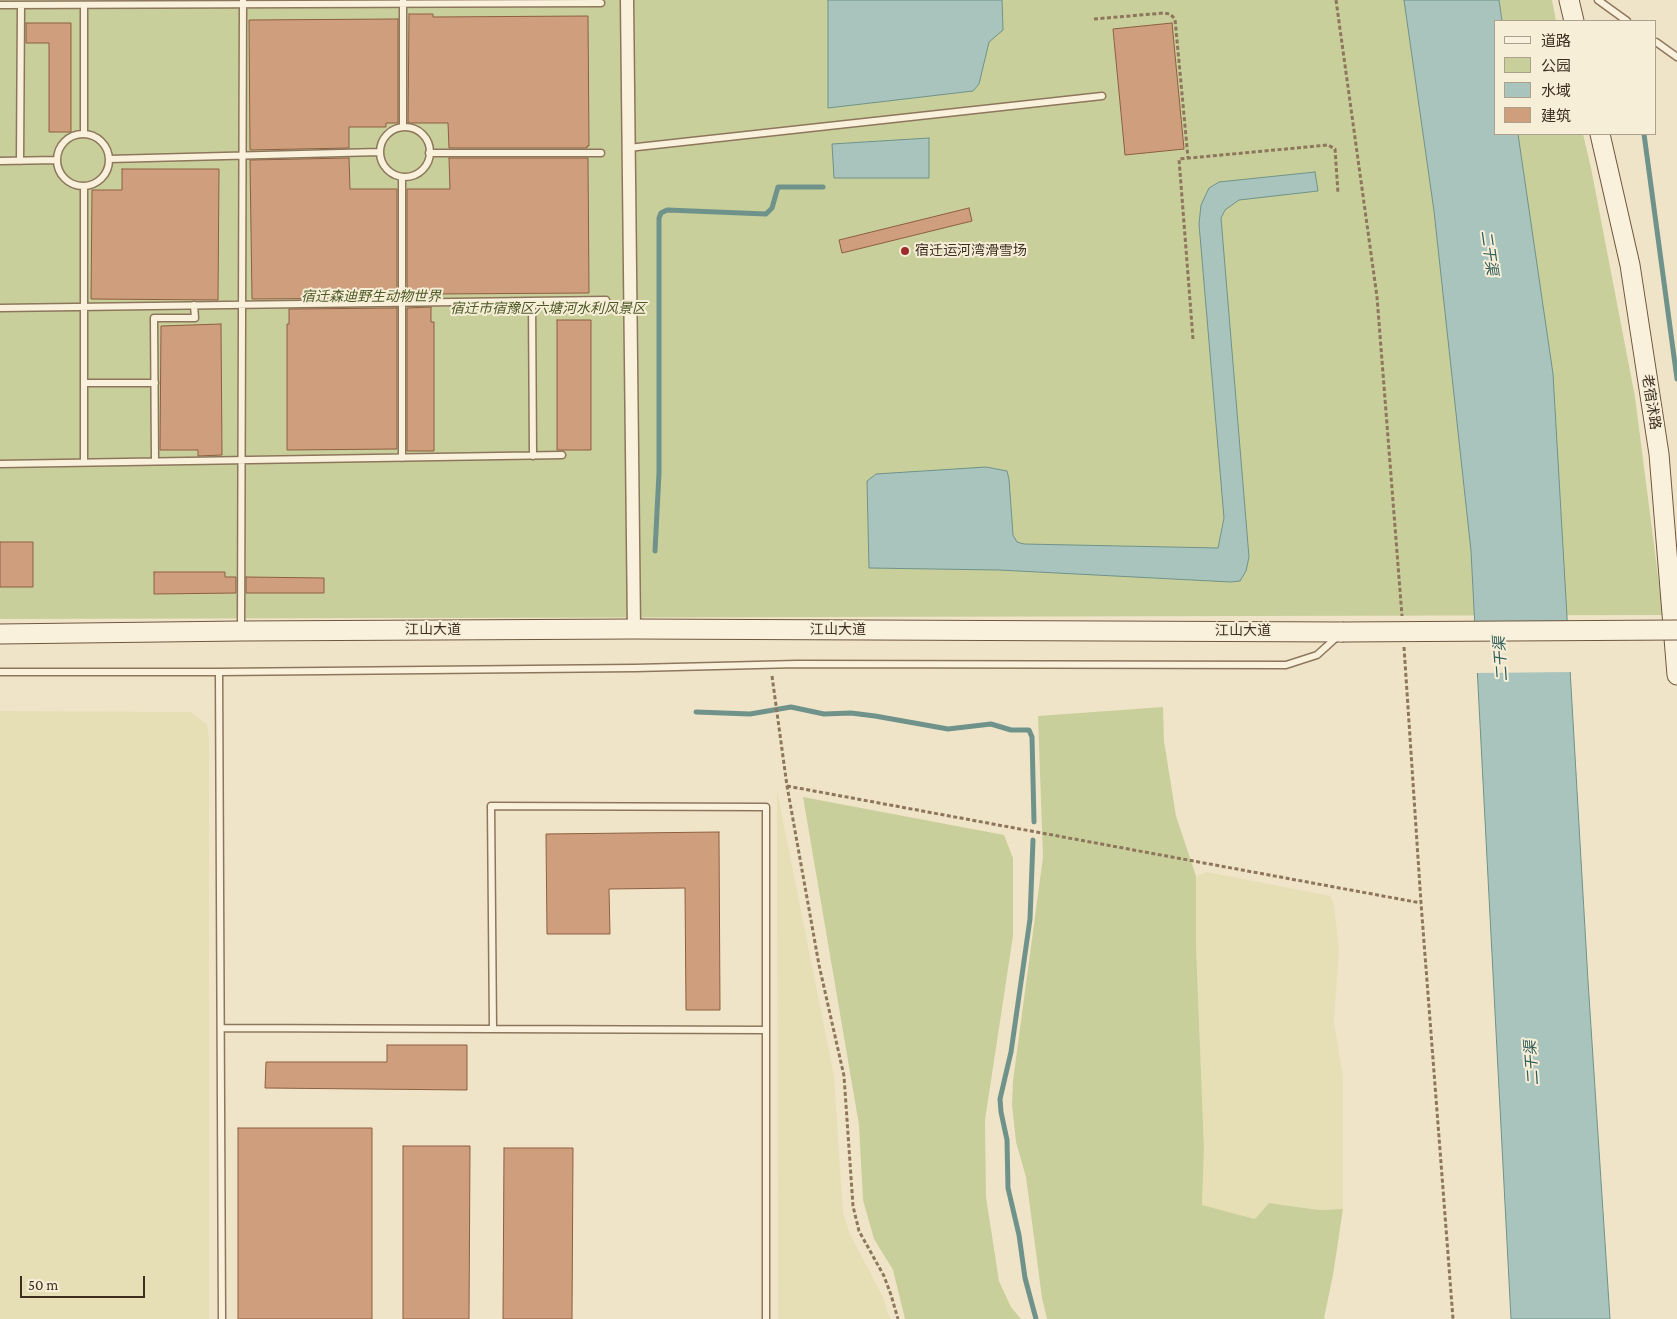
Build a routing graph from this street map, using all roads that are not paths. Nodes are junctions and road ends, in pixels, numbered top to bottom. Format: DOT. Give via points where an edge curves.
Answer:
graph roads {
  1 [pos="627,0"];
  2 [pos="1570,0"];
  3 [pos="1598,0"];
  4 [pos="242,2"];
  5 [pos="403,2"];
  6 [pos="602,3"];
  7 [pos="0,5"];
  8 [pos="21,5"];
  9 [pos="84,5"];
  10 [pos="1574,20"];
  11 [pos="1626,20"];
  12 [pos="1657,43"];
  13 [pos="1677,57"];
  14 [pos="1102,96"];
  15 [pos="403,127"];
  16 [pos="84,134"];
  17 [pos="1600,135"];
  18 [pos="628,148"];
  19 [pos="379,152"];
  20 [pos="430,153"];
  21 [pos="601,153"];
  22 [pos="242,155"];
  23 [pos="109,159"];
  24 [pos="57,160"];
  25 [pos="0,161"];
  26 [pos="20,161"];
  27 [pos="402,177"];
  28 [pos="84,186"];
  29 [pos="606,300"];
  30 [pos="532,301"];
  31 [pos="402,303"];
  32 [pos="194,305"];
  33 [pos="242,305"];
  34 [pos="84,307"];
  35 [pos="0,308"];
  36 [pos="84,383"];
  37 [pos="155,383"];
  38 [pos="533,456"];
  39 [pos="562,456"];
  40 [pos="402,458"];
  41 [pos="242,460"];
  42 [pos="84,462"];
  43 [pos="155,462"];
  44 [pos="0,464"];
  45 [pos="634,629"];
  46 [pos="241,630"];
  47 [pos="1677,630"];
  48 [pos="1342,632"];
  49 [pos="0,634"];
  50 [pos="0,672"];
  51 [pos="219,672"];
  52 [pos="1677,675"];
  53 [pos="221,1028"];
  54 [pos="493,1029"];
  55 [pos="766,1030"];
  56 [pos="222,1319"];
  57 [pos="766,1319"];
  1 -- 18 [label="street"];
  2 -- 10 [label="main road"];
  3 -- 11 [label="lane"];
  4 -- 5 [label="lane"];
  4 -- 9 [label="lane"];
  4 -- 22 [label="lane"];
  5 -- 6 [label="lane"];
  5 -- 15 [label="lane"];
  7 -- 8 [label="lane"];
  8 -- 9 [label="lane"];
  8 -- 26 [label="lane"];
  9 -- 16 [label="lane"];
  12 -- 13 [label="lane"];
  14 -- 18 [label="lane"];
  15 -- 19 [label="lane" via="385,136"];
  15 -- 20 [label="lane" via="422,134"];
  16 -- 23 [label="lane" via="102,142"];
  16 -- 24 [label="lane" via="69,138 62,144"];
  17 -- 52 [label="main road, 老宿沭路" via="1630,265 1659,454"];
  18 -- 45 [label="street"];
  19 -- 22 [label="lane"];
  19 -- 27 [label="lane" via="385,168"];
  20 -- 21 [label="lane"];
  20 -- 27 [label="lane" via="421,171 414,176"];
  22 -- 23 [label="lane"];
  22 -- 33 [label="lane"];
  23 -- 28 [label="lane" via="105,174 92,185"];
  24 -- 26 [label="lane"];
  24 -- 28 [label="lane" via="58,168 68,182"];
  25 -- 26 [label="lane"];
  27 -- 31 [label="lane"];
  28 -- 34 [label="lane"];
  29 -- 30 [label="lane"];
  30 -- 31 [label="lane"];
  30 -- 38 [label="lane"];
  31 -- 33 [label="lane"];
  31 -- 40 [label="lane"];
  32 -- 33 [label="lane"];
  32 -- 34 [label="lane"];
  32 -- 37 [label="lane" via="195,318 154,318"];
  33 -- 41 [label="lane"];
  34 -- 35 [label="lane"];
  34 -- 36 [label="lane"];
  36 -- 37 [label="lane"];
  36 -- 42 [label="lane"];
  37 -- 43 [label="lane"];
  38 -- 39 [label="lane"];
  38 -- 40 [label="lane"];
  40 -- 41 [label="lane"];
  41 -- 43 [label="lane"];
  41 -- 46 [label="lane"];
  42 -- 43 [label="lane"];
  42 -- 44 [label="lane"];
  45 -- 46 [label="main road, 江山大道"];
  45 -- 48 [label="main road, 江山大道"];
  46 -- 49 [label="main road, 江山大道"];
  47 -- 48 [label="main road, 江山大道, bridge"];
  48 -- 51 [label="lane" via="1317,655 1286,665 771,665"];
  50 -- 51 [label="lane"];
  51 -- 53 [label="lane"];
  53 -- 54 [label="lane"];
  53 -- 56 [label="lane"];
  54 -- 55 [label="lane"];
  54 -- 55 [label="lane" via="491,806 501,806 766,808"];
  55 -- 57 [label="lane"];
}
